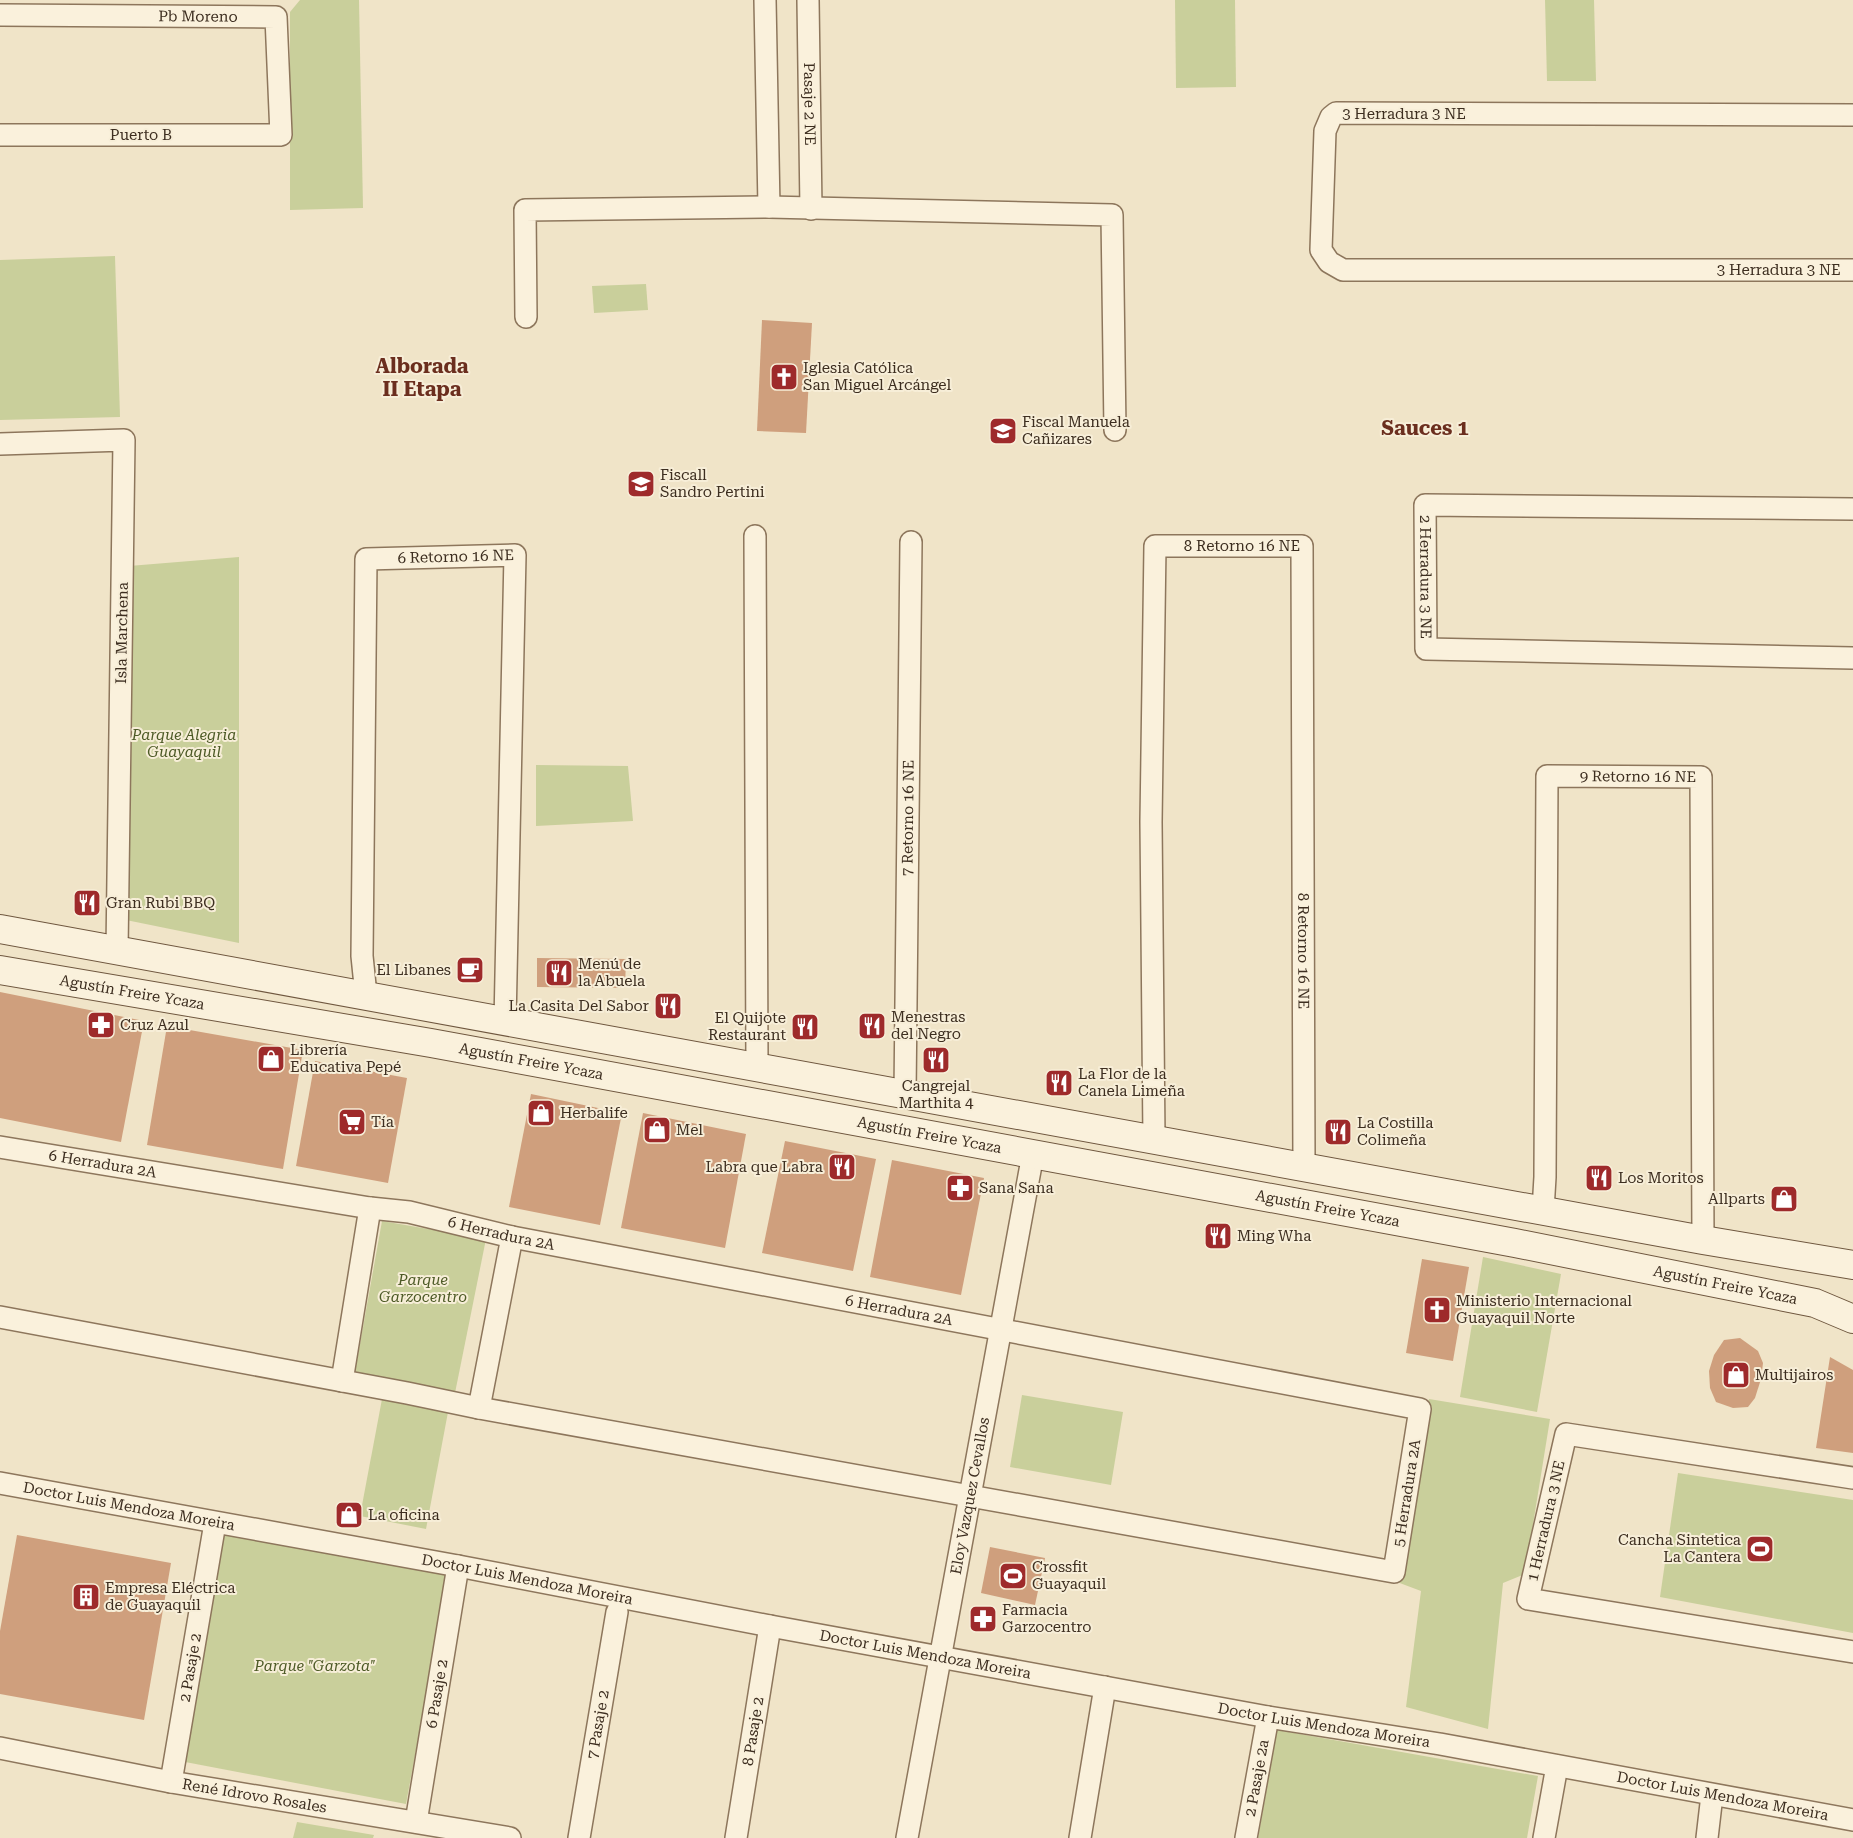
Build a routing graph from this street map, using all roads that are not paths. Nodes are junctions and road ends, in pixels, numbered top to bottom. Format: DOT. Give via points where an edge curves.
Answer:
graph roads {
  1 [pos="765,0"];
  2 [pos="808,0"];
  3 [pos="0,15"];
  4 [pos="1853,115"];
  5 [pos="0,134"];
  6 [pos="281,135"];
  7 [pos="769,207"];
  8 [pos="811,209"];
  9 [pos="1853,270"];
  10 [pos="526,317"];
  11 [pos="1115,430"];
  12 [pos="0,444"];
  13 [pos="1853,508"];
  14 [pos="755,536"];
  15 [pos="911,542"];
  16 [pos="1853,658"];
  17 [pos="0,929"];
  18 [pos="117,950"];
  19 [pos="0,970"];
  20 [pos="366,995"];
  21 [pos="505,1022"];
  22 [pos="757,1067"];
  23 [pos="905,1094"];
  24 [pos="1154,1139"];
  25 [pos="0,1147"];
  26 [pos="1033,1154"];
  27 [pos="1304,1167"];
  28 [pos="370,1208"];
  29 [pos="1543,1210"];
  30 [pos="512,1237"];
  31 [pos="1703,1240"];
  32 [pos="1853,1265"];
  33 [pos="0,1317"];
  34 [pos="1853,1319"];
  35 [pos="1001,1329"];
  36 [pos="342,1381"];
  37 [pos="479,1408"];
  38 [pos="1853,1478"];
  39 [pos="0,1483"];
  40 [pos="971,1496"];
  41 [pos="214,1523"];
  42 [pos="458,1566"];
  43 [pos="618,1612"];
  44 [pos="770,1626"];
  45 [pos="1853,1652"];
  46 [pos="940,1657"];
  47 [pos="1105,1687"];
  48 [pos="1268,1717"];
  49 [pos="0,1748"];
  50 [pos="1557,1766"];
  51 [pos="171,1782"];
  52 [pos="1712,1795"];
  53 [pos="1853,1820"];
  54 [pos="416,1822"];
  55 [pos="510,1838"];
  56 [pos="579,1838"];
  57 [pos="736,1838"];
  58 [pos="907,1838"];
  59 [pos="1080,1838"];
  60 [pos="1246,1838"];
  61 [pos="1544,1838"];
  62 [pos="1707,1838"];
  1 -- 7 [label="street"];
  2 -- 8 [label="street, Pasaje 2 NE"];
  3 -- 6 [label="street, Pb Moreno" via="276,17"];
  4 -- 9 [label="street, 3 Herradura 3 NE" via="1336,113 1325,131 1321,250 1329,262 1343,270"];
  5 -- 6 [label="street, Puerto B"];
  7 -- 8 [label="street"];
  7 -- 10 [label="street" via="525,210"];
  8 -- 11 [label="street" via="1112,215"];
  12 -- 18 [label="street, Isla Marchena" via="124,440"];
  13 -- 16 [label="street, 2 Herradura 3 NE" via="1425,505 1426,649"];
  14 -- 22 [label="street"];
  15 -- 23 [label="street, 7 Retorno 16 NE"];
  17 -- 18 [label="main road"];
  18 -- 20 [label="main road"];
  19 -- 26 [label="main road, Agustín Freire Ycaza" via="432,1043"];
  20 -- 21 [label="main road"];
  20 -- 21 [label="street, 6 Retorno 16 NE" via="362,956 366,559 515,555"];
  21 -- 22 [label="main road"];
  22 -- 23 [label="main road"];
  23 -- 24 [label="main road"];
  24 -- 27 [label="main road"];
  24 -- 27 [label="street, 8 Retorno 16 NE" via="1151,822 1155,546 1302,546"];
  25 -- 28 [label="street, 6 Herradura 2A"];
  26 -- 34 [label="main road, Agustín Freire Ycaza" via="1516,1243 1816,1303"];
  26 -- 35 [label="street, Eloy Vazquez Cevallos"];
  27 -- 29 [label="main road"];
  28 -- 30 [label="street, 6 Herradura 2A" via="409,1212"];
  28 -- 36 [label="street"];
  29 -- 31 [label="main road"];
  29 -- 31 [label="street, 9 Retorno 16 NE" via="1547,776 1701,777"];
  30 -- 35 [label="street, 6 Herradura 2A"];
  30 -- 37 [label="street"];
  31 -- 32 [label="main road"];
  33 -- 36 [label="street"];
  35 -- 40 [label="street, Eloy Vazquez Cevallos"];
  35 -- 40 [label="street, 5 Herradura 2A" via="1420,1409 1394,1572"];
  36 -- 37 [label="street"];
  37 -- 40 [label="street"];
  38 -- 45 [label="street, 1 Herradura 3 NE" via="1566,1434 1528,1599"];
  39 -- 41 [label="street, Doctor Luis Mendoza Moreira"];
  40 -- 46 [label="street, Eloy Vazquez Cevallos"];
  41 -- 42 [label="street, Doctor Luis Mendoza Moreira"];
  41 -- 51 [label="street, 2 Pasaje 2"];
  42 -- 44 [label="street, Doctor Luis Mendoza Moreira"];
  42 -- 54 [label="street, 6 Pasaje 2"];
  43 -- 56 [label="street, 7 Pasaje 2"];
  44 -- 46 [label="street, Doctor Luis Mendoza Moreira"];
  44 -- 57 [label="street, 8 Pasaje 2"];
  46 -- 47 [label="street, Doctor Luis Mendoza Moreira"];
  46 -- 58 [label="street, Eloy Vazquez Cevallos"];
  47 -- 48 [label="street, Doctor Luis Mendoza Moreira"];
  47 -- 59 [label="street"];
  48 -- 50 [label="street, Doctor Luis Mendoza Moreira"];
  48 -- 60 [label="street, 2 Pasaje 2a"];
  49 -- 51 [label="street, René Idrovo Rosales"];
  50 -- 52 [label="street, Doctor Luis Mendoza Moreira"];
  50 -- 61 [label="street"];
  51 -- 54 [label="street, René Idrovo Rosales"];
  52 -- 53 [label="street, Doctor Luis Mendoza Moreira"];
  52 -- 62 [label="street"];
  54 -- 55 [label="street, René Idrovo Rosales"];
}
